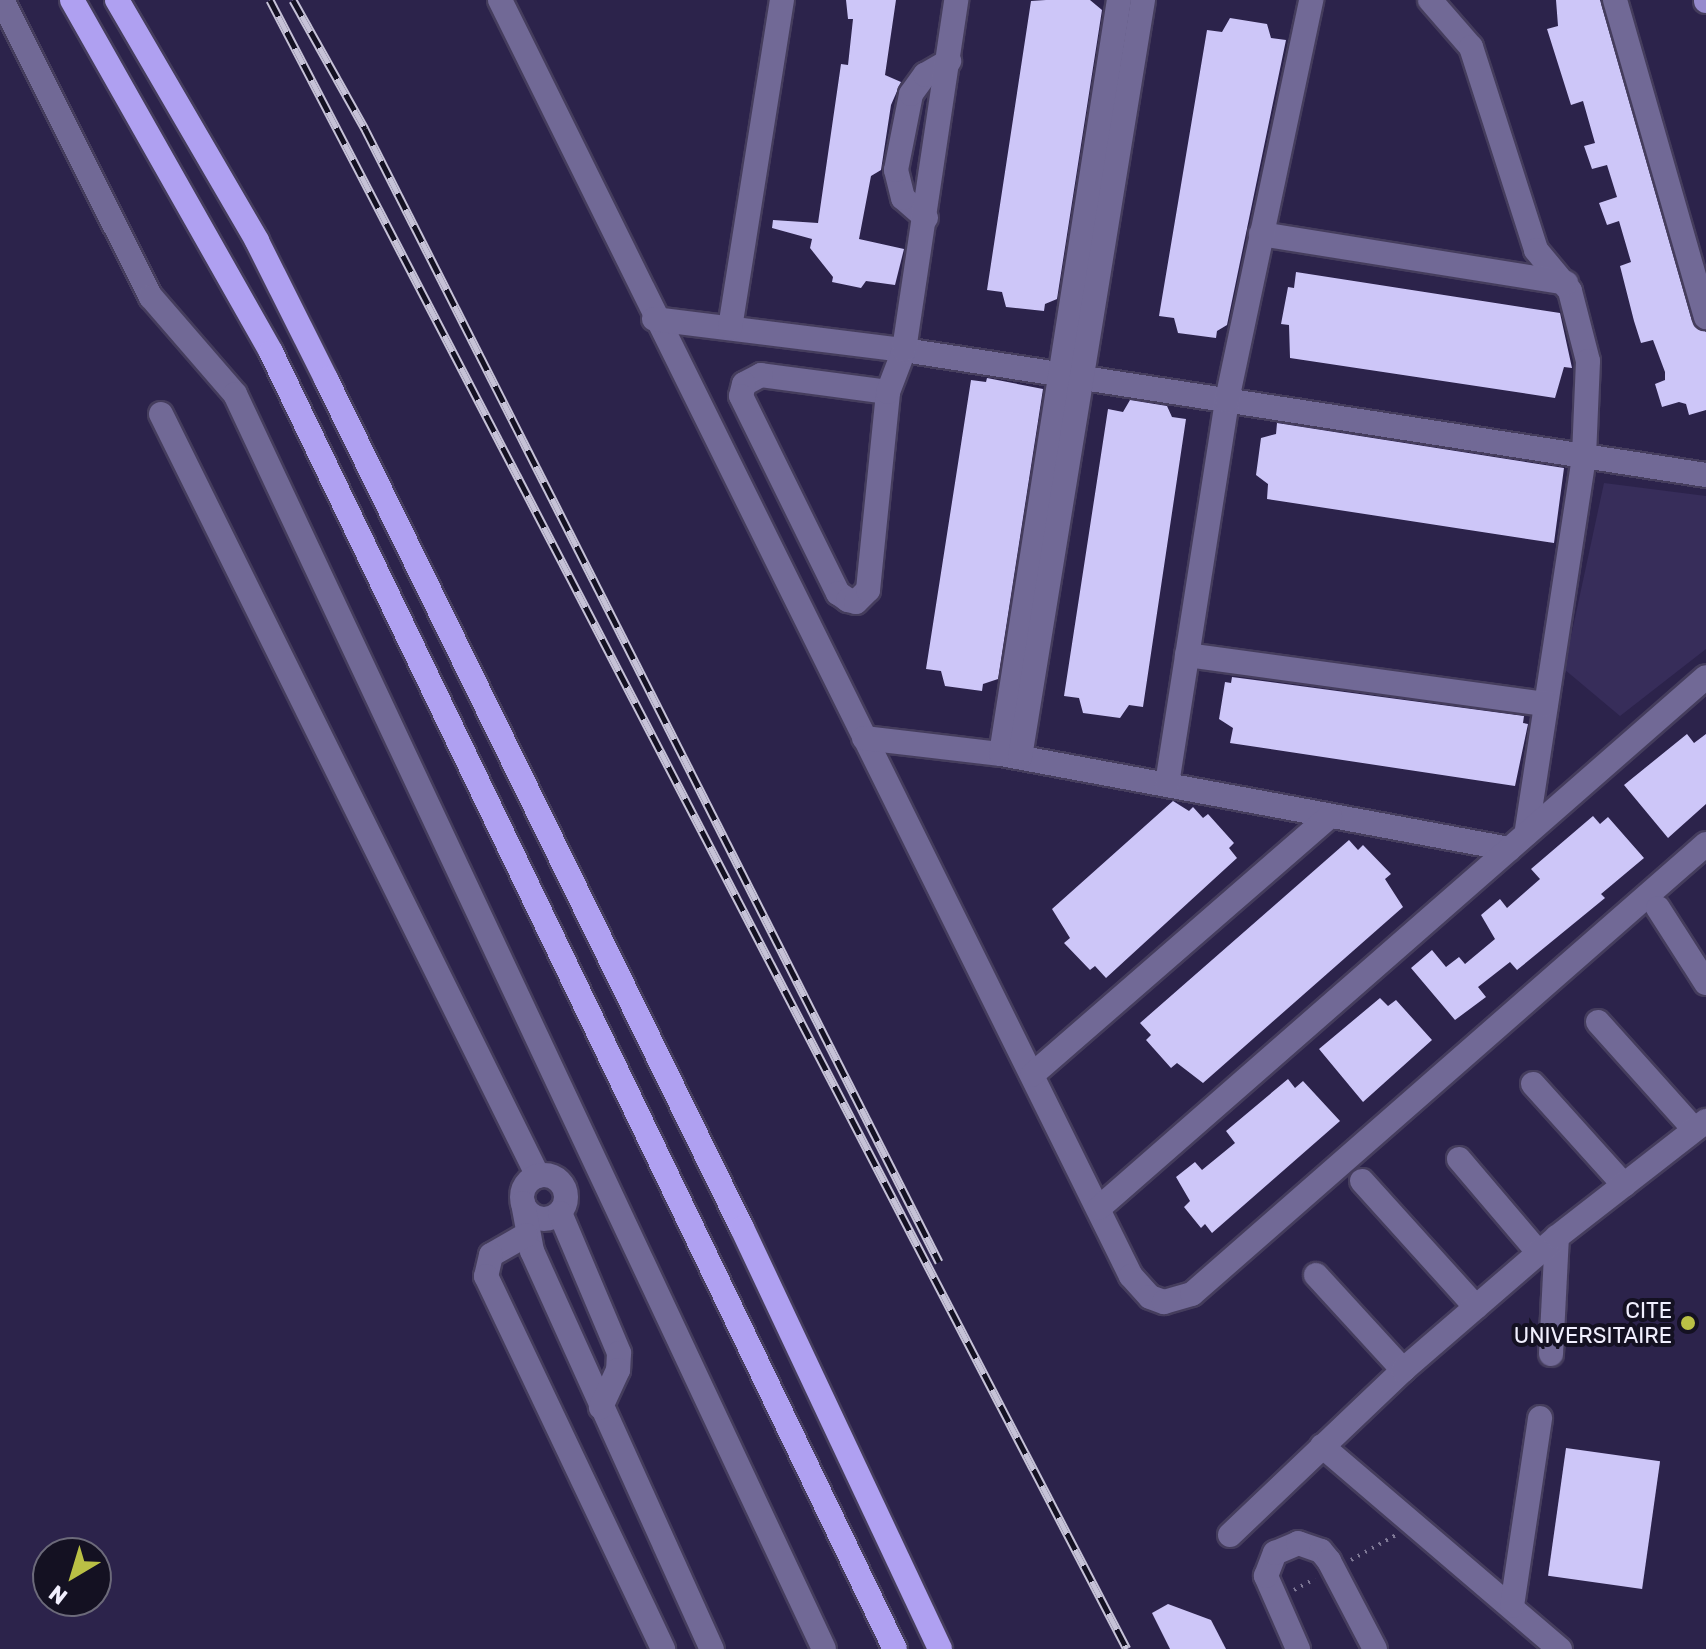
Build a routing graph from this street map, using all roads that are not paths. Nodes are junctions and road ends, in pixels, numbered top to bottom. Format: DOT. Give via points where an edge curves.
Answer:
graph roads {
  1 [pos="2,0"];
  2 [pos="72,0"];
  3 [pos="117,0"];
  4 [pos="500,0"];
  5 [pos="782,0"];
  6 [pos="956,0"];
  7 [pos="1119,0"];
  8 [pos="1143,0"];
  9 [pos="1311,0"];
  10 [pos="1430,0"];
  11 [pos="1615,0"];
  12 [pos="949,61"];
  13 [pos="926,218"];
  14 [pos="1261,234"];
  15 [pos="1566,283"];
  16 [pos="1706,317"];
  17 [pos="654,319"];
  18 [pos="730,328"];
  19 [pos="904,350"];
  20 [pos="1070,378"];
  21 [pos="888,392"];
  22 [pos="1227,400"];
  23 [pos="161,414"];
  24 [pos="1584,457"];
  25 [pos="1706,475"];
  26 [pos="1187,655"];
  27 [pos="1706,677"];
  28 [pos="1546,704"];
  29 [pos="864,738"];
  30 [pos="1010,755"];
  31 [pos="1167,784"];
  32 [pos="1330,816"];
  33 [pos="1518,842"];
  34 [pos="1706,844"];
  35 [pos="1658,908"];
  36 [pos="1706,983"];
  37 [pos="1598,1022"];
  38 [pos="1032,1075"];
  39 [pos="1533,1084"];
  40 [pos="1700,1125"];
  41 [pos="1459,1159"];
  42 [pos="538,1176"];
  43 [pos="1362,1181"];
  44 [pos="1624,1185"];
  45 [pos="523,1203"];
  46 [pos="1099,1208"];
  47 [pos="560,1213"];
  48 [pos="526,1235"];
  49 [pos="1548,1245"];
  50 [pos="1316,1275"];
  51 [pos="1476,1307"];
  52 [pos="1551,1354"];
  53 [pos="1403,1370"];
  54 [pos="601,1407"];
  55 [pos="1540,1418"];
  56 [pos="1322,1446"];
  57 [pos="1230,1535"];
  58 [pos="1512,1606"];
  59 [pos="663,1649"];
  60 [pos="712,1649"];
  61 [pos="824,1649"];
  62 [pos="895,1649"];
  63 [pos="940,1649"];
  64 [pos="1298,1649"];
  65 [pos="1375,1649"];
  66 [pos="1560,1649"];
  1 -- 61 [label="street" via="151,297 235,394"];
  2 -- 62 [label="highway" via="271,352"];
  3 -- 63 [label="highway" via="257,241 320,365 735,1214"];
  4 -- 17 [label="street"];
  5 -- 18 [label="street"];
  6 -- 12 [label="street"];
  7 -- 20 [label="street"];
  8 -- 20 [label="street"];
  9 -- 14 [label="street"];
  10 -- 15 [label="street" via="1471,47 1536,250"];
  11 -- 16 [label="street"];
  12 -- 13 [label="street"];
  12 -- 13 [label="street" via="925,75 911,94 896,170 903,198"];
  13 -- 19 [label="street"];
  14 -- 15 [label="street"];
  14 -- 22 [label="street"];
  15 -- 24 [label="street" via="1588,361"];
  17 -- 18 [label="street"];
  17 -- 29 [label="street"];
  18 -- 19 [label="street"];
  19 -- 20 [label="street"];
  19 -- 21 [label="street"];
  20 -- 22 [label="street"];
  20 -- 30 [label="street"];
  21 -- 21 [label="street" via="761,375 744,384 741,396 831,579 856,602 868,590"];
  22 -- 24 [label="street"];
  22 -- 26 [label="street"];
  23 -- 42 [label="street"];
  24 -- 25 [label="street"];
  24 -- 28 [label="street"];
  26 -- 28 [label="street"];
  26 -- 31 [label="street"];
  27 -- 33 [label="street"];
  28 -- 33 [label="street"];
  29 -- 30 [label="street"];
  29 -- 38 [label="street"];
  30 -- 31 [label="street"];
  31 -- 32 [label="street"];
  32 -- 33 [label="street"];
  32 -- 38 [label="street"];
  33 -- 46 [label="street"];
  34 -- 46 [label="street" via="1192,1294 1164,1302 1139,1288"];
  35 -- 36 [label="street"];
  37 -- 40 [label="street"];
  38 -- 46 [label="street"];
  39 -- 44 [label="street"];
  40 -- 44 [label="street"];
  41 -- 49 [label="street"];
  42 -- 45 [label="street" via="525,1186"];
  42 -- 47 [label="street" via="561,1183 566,1198"];
  43 -- 51 [label="street"];
  44 -- 49 [label="street"];
  45 -- 47 [label="street" via="539,1218"];
  45 -- 48 [label="street"];
  47 -- 54 [label="street" via="619,1353 618,1370"];
  48 -- 54 [label="street"];
  48 -- 59 [label="street" via="491,1255 486,1276"];
  49 -- 51 [label="street"];
  49 -- 52 [label="street"];
  50 -- 53 [label="street"];
  51 -- 53 [label="street"];
  53 -- 56 [label="street"];
  54 -- 60 [label="street"];
  55 -- 58 [label="street"];
  56 -- 57 [label="street"];
  56 -- 58 [label="street"];
  58 -- 66 [label="street"];
  64 -- 65 [label="street" via="1266,1576 1275,1553 1298,1543 1321,1551 1329,1561"];
}
